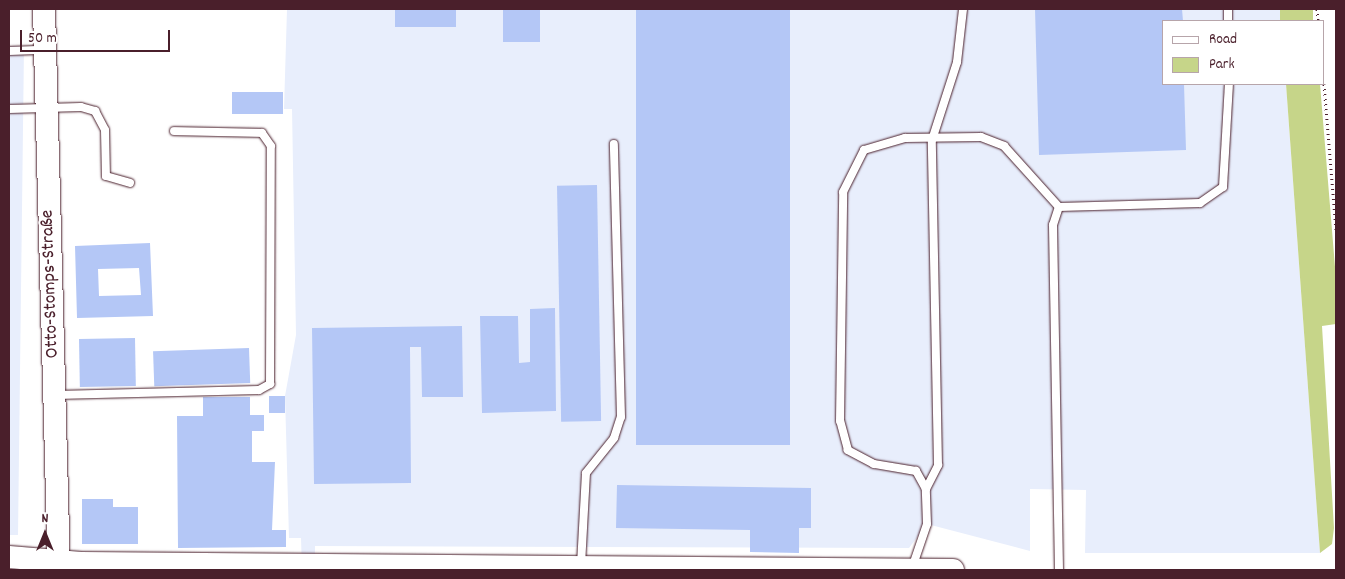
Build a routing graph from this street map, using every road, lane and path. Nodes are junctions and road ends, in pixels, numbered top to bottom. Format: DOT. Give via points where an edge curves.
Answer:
graph roads {
  1 [pos="44,9"];
  2 [pos="963,9"];
  3 [pos="45,50"];
  4 [pos="9,51"];
  5 [pos="1229,85"];
  6 [pos="1324,85"];
  7 [pos="47,108"];
  8 [pos="9,109"];
  9 [pos="174,131"];
  10 [pos="932,140"];
  11 [pos="614,144"];
  12 [pos="130,182"];
  13 [pos="1059,207"];
  14 [pos="1336,231"];
  15 [pos="54,395"];
  16 [pos="926,489"];
  17 [pos="9,557"];
  18 [pos="59,565"];
  19 [pos="581,567"];
  20 [pos="912,570"];
  21 [pos="953,570"];
  22 [pos="1060,570"];
  1 -- 3 [label="street, Otto-Stomps-Straße"];
  2 -- 10 [label="lane" via="957,62"];
  3 -- 4 [label="lane"];
  3 -- 7 [label="street, Otto-Stomps-Straße"];
  5 -- 13 [label="lane" via="1223,187 1200,203"];
  6 -- 14 [label="path"];
  7 -- 8 [label="lane"];
  7 -- 12 [label="lane" via="95,111 105,130 106,176"];
  7 -- 15 [label="street, Otto-Stomps-Straße"];
  9 -- 15 [label="lane" via="262,133 271,146 270,384 259,390"];
  10 -- 13 [label="lane" via="992,139 1004,146"];
  10 -- 16 [label="lane" via="938,466"];
  10 -- 16 [label="lane" via="905,138 864,150 843,192 840,283 840,421 848,450 874,464 916,472"];
  11 -- 19 [label="lane" via="621,417 614,438 586,473"];
  13 -- 22 [label="lane" via="1053,225"];
  15 -- 18 [label="street, Otto-Stomps-Straße"];
  16 -- 20 [label="lane" via="927,524"];
  17 -- 18 [label="street"];
  18 -- 19 [label="street"];
  19 -- 20 [label="street"];
  20 -- 21 [label="street"];
}
